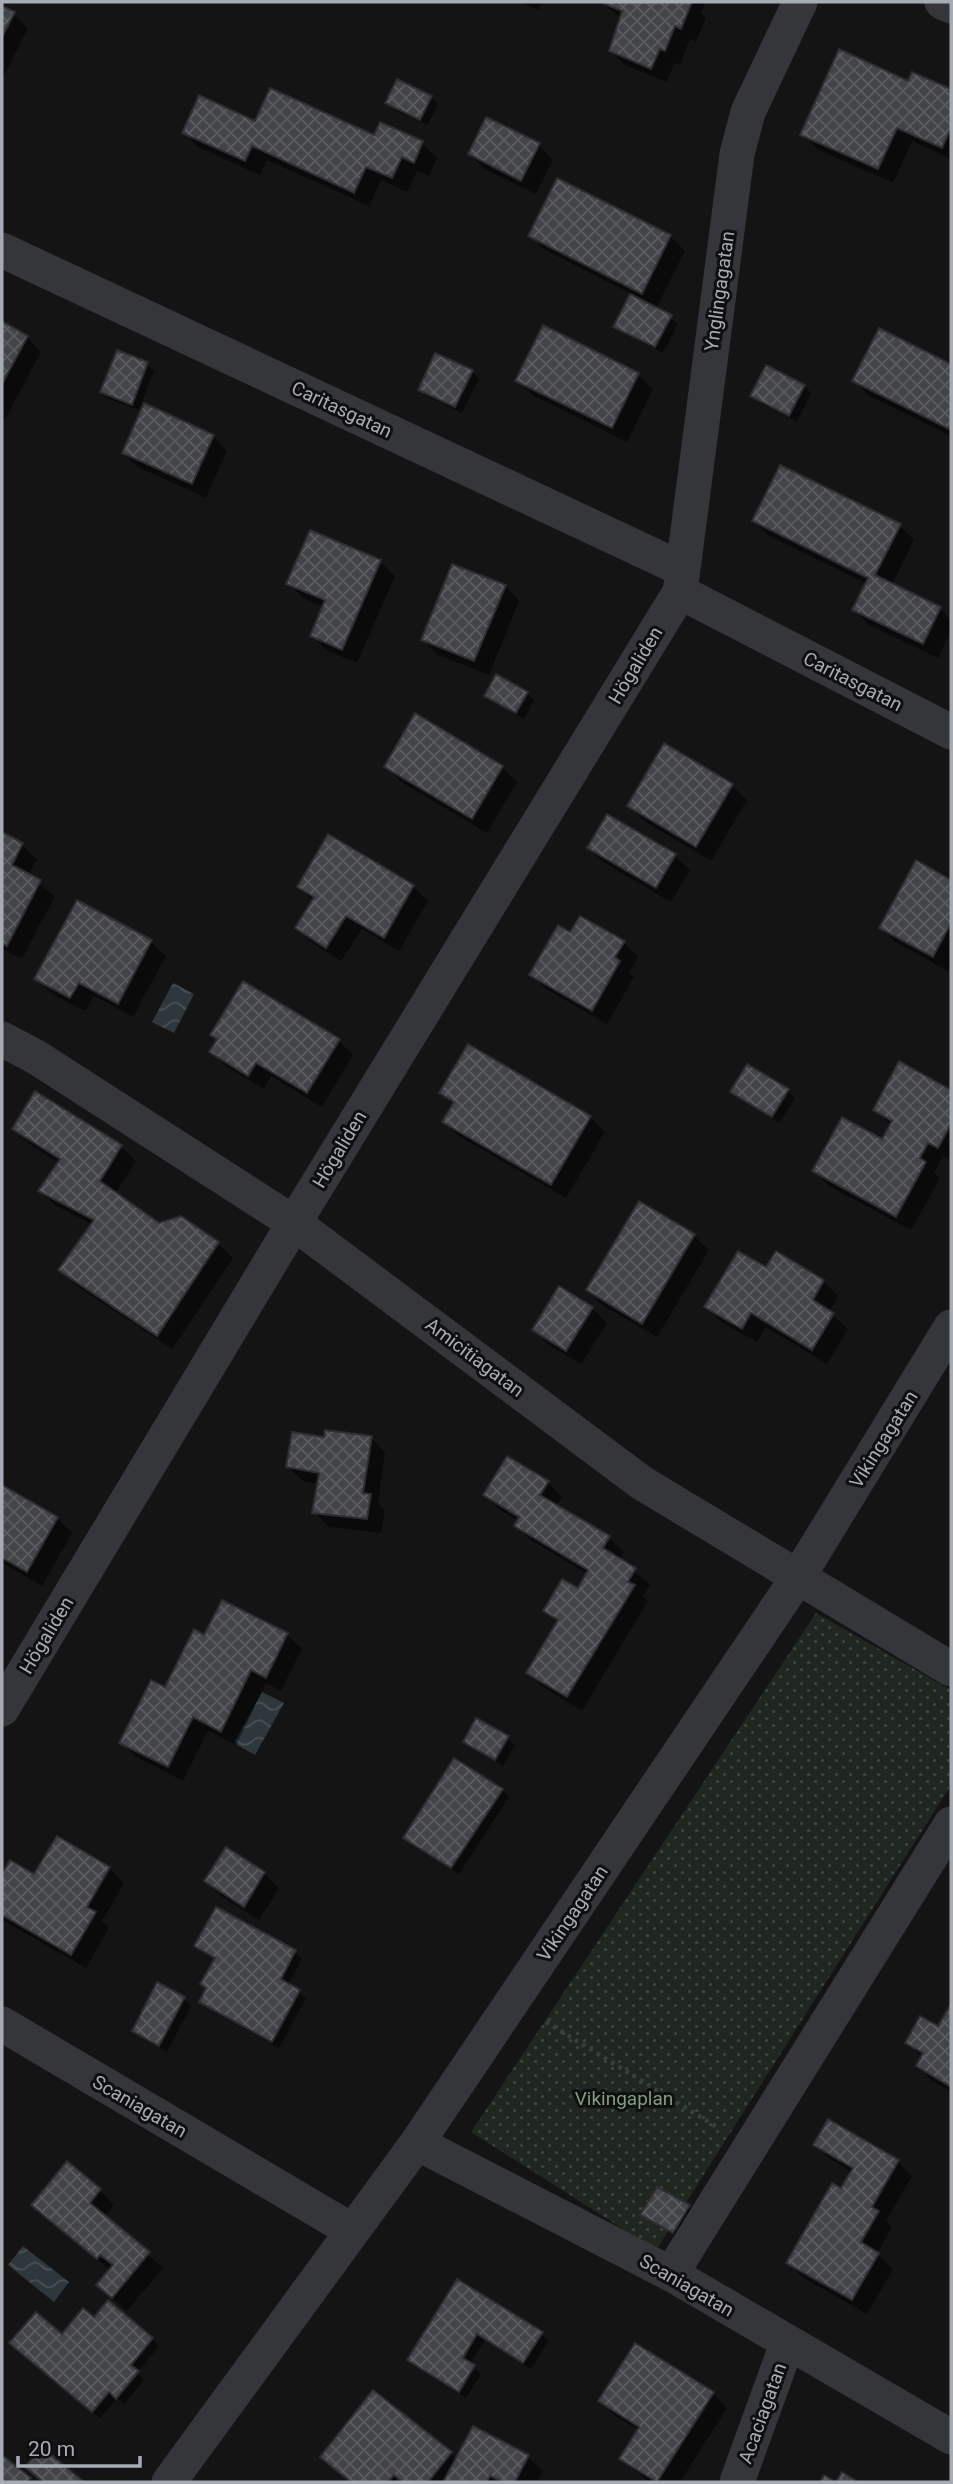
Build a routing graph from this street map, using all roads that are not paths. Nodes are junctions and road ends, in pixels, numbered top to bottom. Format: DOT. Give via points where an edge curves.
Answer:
graph roads {
  1 [pos="800,2"];
  2 [pos="942,2"];
  3 [pos="951,6"];
  4 [pos="2,250"];
  5 [pos="681,581"];
  6 [pos="951,732"];
  7 [pos="2,1039"];
  8 [pos="294,1223"];
  9 [pos="951,1327"];
  10 [pos="798,1577"];
  11 [pos="951,1669"];
  12 [pos="2,1709"];
  13 [pos="951,1824"];
  14 [pos="2,2024"];
  15 [pos="417,2143"];
  16 [pos="351,2230"];
  17 [pos="671,2274"];
  18 [pos="787,2344"];
  19 [pos="951,2437"];
  20 [pos="169,2482"];
  21 [pos="737,2482"];
  1 -- 5 [label="street, Ynglingagatan" via="748,112 737,154"];
  2 -- 3 [label="street"];
  4 -- 5 [label="street, Caritasgatan"];
  5 -- 6 [label="street, Caritasgatan"];
  5 -- 8 [label="street, Högaliden"];
  7 -- 8 [label="street, Amicitiagatan"];
  8 -- 10 [label="street, Amicitiagatan" via="642,1483"];
  8 -- 12 [label="street, Högaliden"];
  9 -- 10 [label="street, Vikingagatan"];
  10 -- 11 [label="street, Amicitiagatan"];
  10 -- 15 [label="street, Vikingagatan"];
  13 -- 17 [label="street"];
  14 -- 16 [label="street, Scaniagatan"];
  15 -- 16 [label="street, Vikingagatan"];
  15 -- 17 [label="street, Scaniagatan"];
  16 -- 20 [label="street, Vikingagatan"];
  17 -- 18 [label="street, Scaniagatan"];
  18 -- 19 [label="street, Scaniagatan"];
  18 -- 21 [label="street, Acaciagatan"];
}
